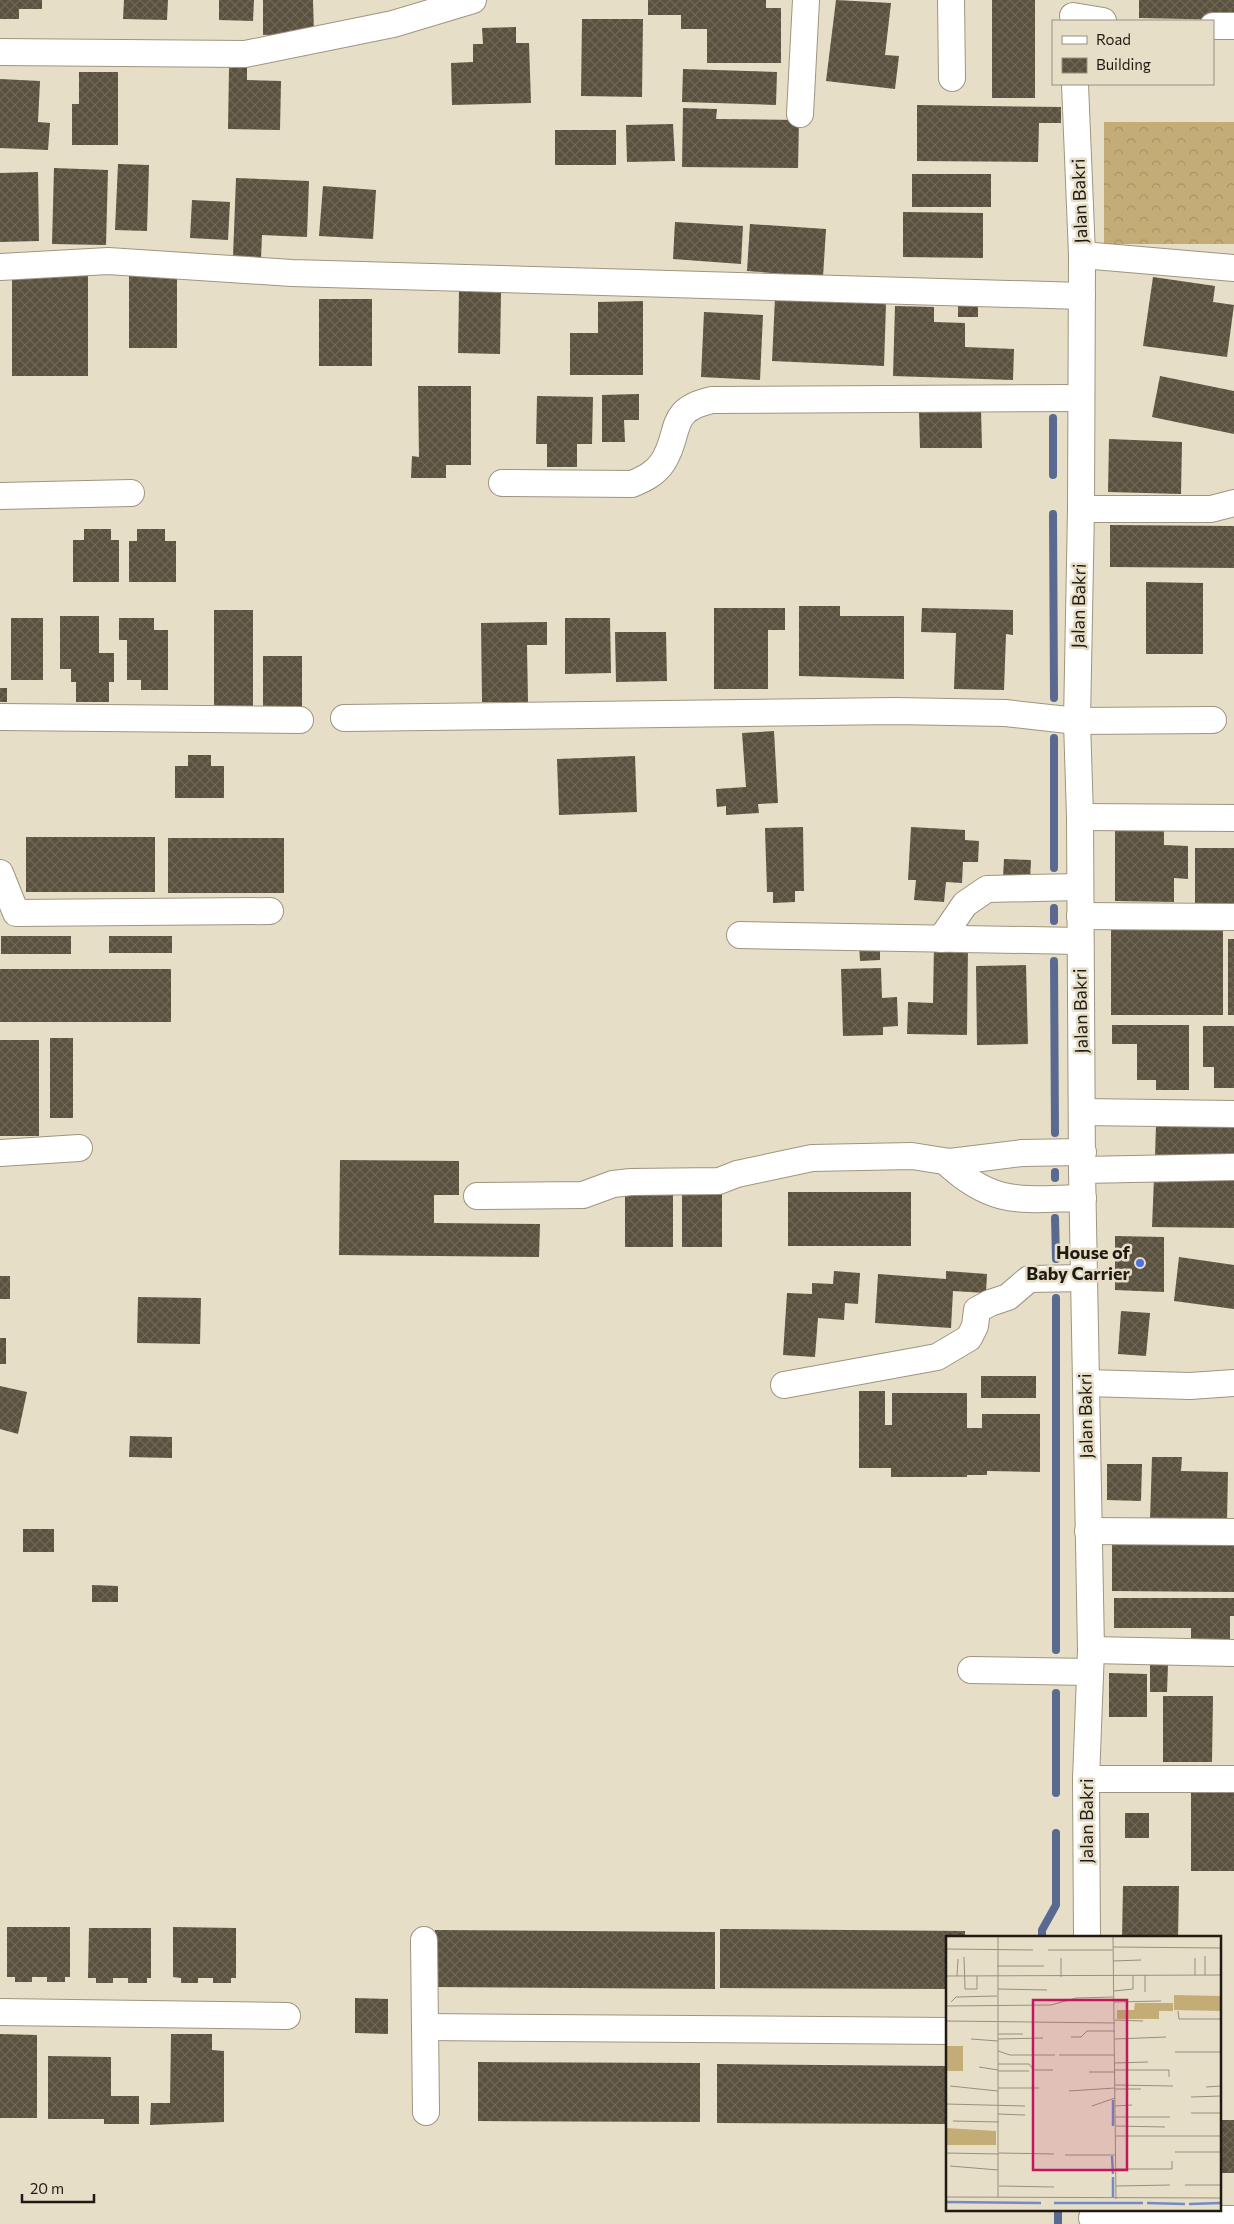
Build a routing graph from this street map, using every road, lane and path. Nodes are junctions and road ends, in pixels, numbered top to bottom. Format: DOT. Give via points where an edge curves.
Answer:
graph roads {
  1 [pos="473,0"];
  2 [pos="806,0"];
  3 [pos="951,0"];
  4 [pos="1073,12"];
  5 [pos="1100,20"];
  6 [pos="1214,26"];
  7 [pos="1234,26"];
  8 [pos="0,52"];
  9 [pos="952,78"];
  10 [pos="1075,85"];
  11 [pos="800,114"];
  12 [pos="1082,255"];
  13 [pos="0,266"];
  14 [pos="1234,268"];
  15 [pos="1082,296"];
  16 [pos="1081,398"];
  17 [pos="502,484"];
  18 [pos="131,493"];
  19 [pos="0,496"];
  20 [pos="1234,504"];
  21 [pos="1081,510"];
  22 [pos="0,717"];
  23 [pos="344,718"];
  24 [pos="300,720"];
  25 [pos="1213,720"];
  26 [pos="1077,721"];
  27 [pos="1080,816"];
  28 [pos="1234,818"];
  29 [pos="0,873"];
  30 [pos="1080,887"];
  31 [pos="270,911"];
  32 [pos="1234,917"];
  33 [pos="1080,929"];
  34 [pos="740,935"];
  35 [pos="941,939"];
  36 [pos="1082,1112"];
  37 [pos="1234,1114"];
  38 [pos="79,1148"];
  39 [pos="0,1153"];
  40 [pos="1082,1161"];
  41 [pos="946,1162"];
  42 [pos="1234,1168"];
  43 [pos="477,1196"];
  44 [pos="1083,1198"];
  45 [pos="1084,1278"];
  46 [pos="1086,1383"];
  47 [pos="1234,1383"];
  48 [pos="784,1385"];
  49 [pos="1088,1531"];
  50 [pos="1234,1532"];
  51 [pos="1234,1652"];
  52 [pos="1090,1661"];
  53 [pos="970,1670"];
  54 [pos="1086,1779"];
  55 [pos="1234,1779"];
  56 [pos="1088,1936"];
  57 [pos="424,1940"];
  58 [pos="0,2012"];
  59 [pos="287,2016"];
  60 [pos="426,2027"];
  61 [pos="946,2031"];
  62 [pos="426,2112"];
  63 [pos="1092,2217"];
  64 [pos="1151,2218"];
  65 [pos="1234,2219"];
  1 -- 8 [label="street" via="393,24 245,54"];
  2 -- 11 [label="street"];
  3 -- 9 [label="street"];
  4 -- 5 [label="street"];
  6 -- 7 [label="street"];
  10 -- 12 [label="street, Jalan Bakri"];
  12 -- 14 [label="street"];
  12 -- 15 [label="street, Jalan Bakri"];
  13 -- 15 [label="street" via="108,262 292,273"];
  15 -- 16 [label="street, Jalan Bakri"];
  16 -- 17 [label="street" via="712,400 695,404 680,417 663,462 651,476 632,484"];
  16 -- 21 [label="street, Jalan Bakri"];
  18 -- 19 [label="street"];
  20 -- 21 [label="street" via="1211,510"];
  21 -- 26 [label="street, Jalan Bakri"];
  22 -- 24 [label="street"];
  23 -- 26 [label="street" via="896,711 1006,713"];
  25 -- 26 [label="street"];
  26 -- 27 [label="street, Jalan Bakri"];
  27 -- 28 [label="street"];
  27 -- 30 [label="street, Jalan Bakri"];
  29 -- 31 [label="street" via="16,913"];
  30 -- 33 [label="street, Jalan Bakri"];
  30 -- 35 [label="street" via="987,889 964,904"];
  32 -- 33 [label="street"];
  33 -- 35 [label="street"];
  33 -- 36 [label="street, Jalan Bakri"];
  34 -- 35 [label="street"];
  36 -- 37 [label="street"];
  36 -- 40 [label="street, Jalan Bakri"];
  38 -- 39 [label="street"];
  40 -- 41 [label="street" via="1022,1153"];
  40 -- 42 [label="street"];
  40 -- 44 [label="street, Jalan Bakri"];
  41 -- 43 [label="street" via="912,1156 812,1158 719,1181 631,1182 613,1184 583,1195"];
  41 -- 44 [label="street" via="963,1178 987,1192 1011,1199"];
  44 -- 45 [label="street, Jalan Bakri"];
  45 -- 46 [label="street, Jalan Bakri"];
  45 -- 48 [label="street" via="1029,1279 1008,1297 977,1310 975,1326 968,1338 937,1357"];
  46 -- 47 [label="street" via="1190,1386"];
  46 -- 49 [label="street, Jalan Bakri"];
  49 -- 50 [label="street"];
  49 -- 52 [label="street, Jalan Bakri"];
  51 -- 52 [label="street"];
  52 -- 53 [label="street"];
  52 -- 54 [label="street, Jalan Bakri"];
  54 -- 55 [label="street"];
  54 -- 56 [label="street, Jalan Bakri"];
  57 -- 60 [label="street"];
  58 -- 59 [label="street"];
  60 -- 61 [label="street"];
  60 -- 62 [label="street"];
  63 -- 64 [label="street"];
  64 -- 65 [label="street"];
}
